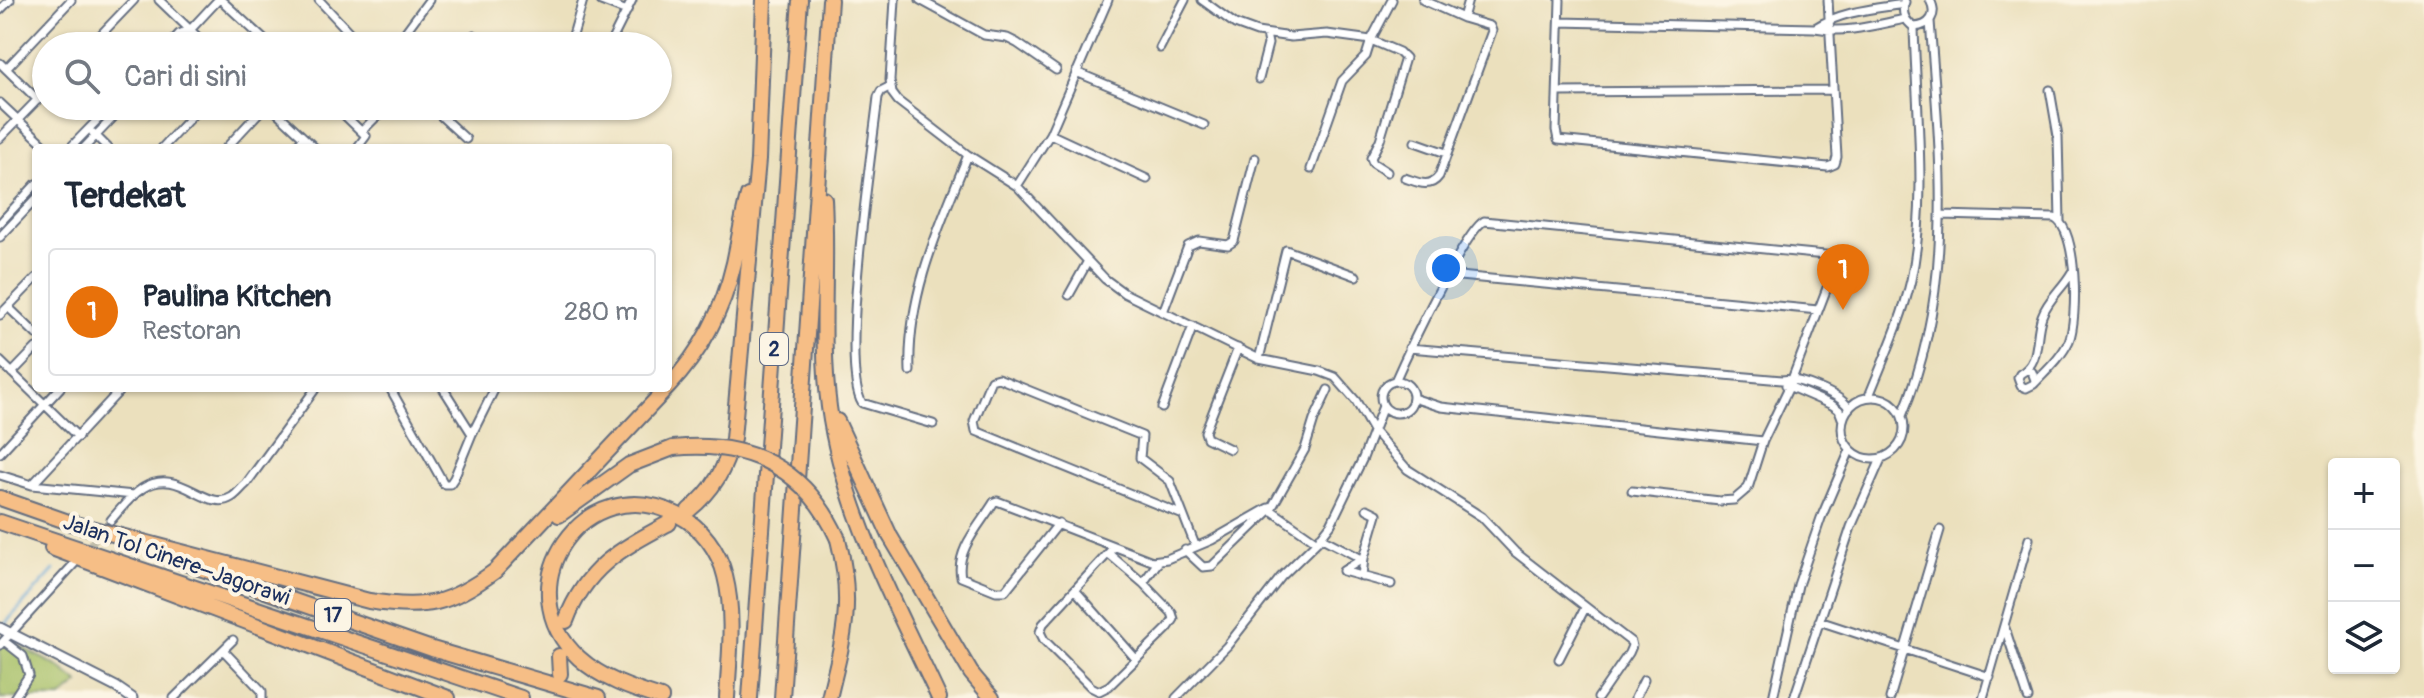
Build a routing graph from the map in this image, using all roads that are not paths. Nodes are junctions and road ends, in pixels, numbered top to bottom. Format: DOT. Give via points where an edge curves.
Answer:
graph roads {
  1 [pos="10,0"];
  2 [pos="71,0"];
  3 [pos="134,0"];
  4 [pos="159,0"];
  5 [pos="319,0"];
  6 [pos="429,0"];
  7 [pos="583,0"];
  8 [pos="632,0"];
  9 [pos="764,0"];
  10 [pos="800,0"];
  11 [pos="830,0"];
  12 [pos="895,0"];
  13 [pos="920,0"];
  14 [pos="1108,0"];
  15 [pos="1185,0"];
  16 [pos="1202,0"];
  17 [pos="1392,0"];
  18 [pos="1423,0"];
  19 [pos="1468,0"];
  20 [pos="1560,0"];
  21 [pos="1828,0"];
  22 [pos="1930,0"];
  23 [pos="215,1"];
  24 [pos="601,1"];
  25 [pos="1905,1"];
  26 [pos="0,10"];
  27 [pos="627,11"];
  28 [pos="1463,18"];
  29 [pos="1830,19"];
  30 [pos="1905,19"];
  31 [pos="1930,21"];
  32 [pos="1560,22"];
  33 [pos="1914,27"];
  34 [pos="1815,28"];
  35 [pos="191,29"];
  36 [pos="1831,31"];
  37 [pos="38,32"];
  38 [pos="103,32"];
  39 [pos="184,32"];
  40 [pos="189,32"];
  41 [pos="194,32"];
  42 [pos="254,32"];
  43 [pos="351,32"];
  44 [pos="405,32"];
  45 [pos="574,32"];
  46 [pos="616,32"];
  47 [pos="1266,34"];
  48 [pos="32,38"];
  49 [pos="1371,40"];
  50 [pos="1160,48"];
  51 [pos="3,66"];
  52 [pos="1056,70"];
  53 [pos="1076,72"];
  54 [pos="1259,79"];
  55 [pos="891,86"];
  56 [pos="1832,90"];
  57 [pos="2050,90"];
  58 [pos="1558,92"];
  59 [pos="32,94"];
  60 [pos="0,103"];
  61 [pos="32,106"];
  62 [pos="18,119"];
  63 [pos="97,120"];
  64 [pos="110,120"];
  65 [pos="188,120"];
  66 [pos="253,120"];
  67 [pos="283,120"];
  68 [pos="350,120"];
  69 [pos="373,120"];
  70 [pos="445,120"];
  71 [pos="1204,125"];
  72 [pos="88,129"];
  73 [pos="362,131"];
  74 [pos="1050,134"];
  75 [pos="95,136"];
  76 [pos="0,138"];
  77 [pos="304,138"];
  78 [pos="820,138"];
  79 [pos="466,139"];
  80 [pos="1415,142"];
  81 [pos="44,144"];
  82 [pos="74,144"];
  83 [pos="88,144"];
  84 [pos="104,144"];
  85 [pos="166,144"];
  86 [pos="230,144"];
  87 [pos="297,144"];
  88 [pos="311,144"];
  89 [pos="361,144"];
  90 [pos="1446,153"];
  91 [pos="968,155"];
  92 [pos="1255,158"];
  93 [pos="758,160"];
  94 [pos="1311,169"];
  95 [pos="1387,172"];
  96 [pos="1405,178"];
  97 [pos="1147,179"];
  98 [pos="1017,186"];
  99 [pos="32,188"];
  100 [pos="32,203"];
  101 [pos="1942,215"];
  102 [pos="2060,221"];
  103 [pos="0,223"];
  104 [pos="0,237"];
  105 [pos="1088,261"];
  106 [pos="2072,272"];
  107 [pos="1449,275"];
  108 [pos="1356,276"];
  109 [pos="32,282"];
  110 [pos="1069,295"];
  111 [pos="8,307"];
  112 [pos="1818,310"];
  113 [pos="1163,312"];
  114 [pos="0,315"];
  115 [pos="1193,326"];
  116 [pos="32,330"];
  117 [pos="1238,348"];
  118 [pos="1409,348"];
  119 [pos="32,352"];
  120 [pos="2035,358"];
  121 [pos="1259,359"];
  122 [pos="0,361"];
  123 [pos="2049,368"];
  124 [pos="2028,370"];
  125 [pos="910,371"];
  126 [pos="12,373"];
  127 [pos="1792,378"];
  128 [pos="1782,380"];
  129 [pos="1395,381"];
  130 [pos="672,383"];
  131 [pos="2034,384"];
  132 [pos="1789,387"];
  133 [pos="1328,390"];
  134 [pos="32,392"];
  135 [pos="32,392"];
  136 [pos="56,392"];
  137 [pos="118,392"];
  138 [pos="313,392"];
  139 [pos="392,392"];
  140 [pos="446,392"];
  141 [pos="493,392"];
  142 [pos="664,392"];
  143 [pos="1869,396"];
  144 [pos="1413,398"];
  145 [pos="45,404"];
  146 [pos="1383,406"];
  147 [pos="829,407"];
  148 [pos="1848,407"];
  149 [pos="1162,408"];
  150 [pos="1902,416"];
  151 [pos="1842,419"];
  152 [pos="933,424"];
  153 [pos="1372,429"];
  154 [pos="472,434"];
  155 [pos="78,437"];
  156 [pos="1763,441"];
  157 [pos="1230,449"];
  158 [pos="1850,450"];
  159 [pos="0,453"];
  160 [pos="1881,459"];
  161 [pos="0,475"];
  162 [pos="32,485"];
  163 [pos="1632,491"];
  164 [pos="134,495"];
  165 [pos="0,498"];
  166 [pos="1271,509"];
  167 [pos="1367,509"];
  168 [pos="689,510"];
  169 [pos="1183,515"];
  170 [pos="111,520"];
  171 [pos="0,522"];
  172 [pos="71,523"];
  173 [pos="669,523"];
  174 [pos="1059,523"];
  175 [pos="1940,530"];
  176 [pos="527,539"];
  177 [pos="2029,539"];
  178 [pos="1318,540"];
  179 [pos="1195,545"];
  180 [pos="1112,550"];
  181 [pos="1185,550"];
  182 [pos="1363,558"];
  183 [pos="1159,561"];
  184 [pos="74,564"];
  185 [pos="1362,577"];
  186 [pos="1143,583"];
  187 [pos="1391,584"];
  188 [pos="1076,591"];
  189 [pos="1585,608"];
  190 [pos="566,621"];
  191 [pos="1819,621"];
  192 [pos="2004,626"];
  193 [pos="3,636"];
  194 [pos="233,640"];
  195 [pos="1902,649"];
  196 [pos="223,650"];
  197 [pos="559,656"];
  198 [pos="1136,659"];
  199 [pos="1559,659"];
  200 [pos="560,674"];
  201 [pos="1990,677"];
  202 [pos="1644,680"];
  203 [pos="127,697"];
  204 [pos="14,698"];
  205 [pos="174,698"];
  206 [pos="262,698"];
  207 [pos="448,698"];
  208 [pos="521,698"];
  209 [pos="598,698"];
  210 [pos="661,698"];
  211 [pos="727,698"];
  212 [pos="750,698"];
  213 [pos="782,698"];
  214 [pos="829,698"];
  215 [pos="939,698"];
  216 [pos="992,698"];
  217 [pos="1176,698"];
  218 [pos="1598,698"];
  219 [pos="1635,698"];
  220 [pos="1773,698"];
  221 [pos="1794,698"];
  222 [pos="1890,698"];
  223 [pos="1983,698"];
  224 [pos="2028,698"];
  1 -- 26 [label="street"];
  2 -- 37 [label="street"];
  3 -- 38 [label="street"];
  4 -- 35 [label="street"];
  5 -- 43 [label="street" via="330,5"];
  6 -- 44 [label="street"];
  7 -- 45 [label="street"];
  8 -- 27 [label="street"];
  9 -- 93 [label="highway"];
  10 -- 212 [label="highway, 2"];
  11 -- 78 [label="highway, 2"];
  12 -- 55 [label="street"];
  13 -- 52 [label="street" via="984,35 1017,43"];
  14 -- 53 [label="street"];
  15 -- 50 [label="street"];
  16 -- 47 [label="street" via="1235,24"];
  17 -- 49 [label="street"];
  18 -- 28 [label="street"];
  19 -- 28 [label="street"];
  20 -- 32 [label="street"];
  21 -- 29 [label="street"];
  22 -- 31 [label="street"];
  23 -- 35 [label="street"];
  23 -- 42 [label="street"];
  24 -- 27 [label="street"];
  25 -- 29 [label="street"];
  25 -- 30 [label="street"];
  27 -- 46 [label="street"];
  28 -- 90 [label="street" via="1485,23 1492,31"];
  29 -- 34 [label="street"];
  29 -- 36 [label="street"];
  30 -- 33 [label="street"];
  30 -- 36 [label="street"];
  31 -- 33 [label="street"];
  31 -- 101 [label="street"];
  32 -- 34 [label="street"];
  32 -- 58 [label="street"];
  33 -- 143 [label="street" via="1919,191 1915,259 1901,315"];
  34 -- 36 [label="street"];
  35 -- 39 [label="street"];
  35 -- 40 [label="street"];
  35 -- 41 [label="street"];
  36 -- 56 [label="street"];
  47 -- 49 [label="street"];
  47 -- 54 [label="street"];
  48 -- 51 [label="street"];
  49 -- 94 [label="street" via="1366,56 1342,81"];
  49 -- 95 [label="street" via="1405,58 1371,158"];
  51 -- 59 [label="street"];
  53 -- 71 [label="street"];
  53 -- 74 [label="street"];
  55 -- 91 [label="street" via="903,106"];
  55 -- 152 [label="street" via="878,97 856,303 855,364 862,403"];
  56 -- 58 [label="street"];
  56 -- 58 [label="street" via="1837,157 1828,167 1561,141 1556,135"];
  57 -- 102 [label="street" via="2059,149"];
  60 -- 62 [label="street"];
  61 -- 62 [label="street"];
  62 -- 76 [label="street"];
  62 -- 81 [label="street"];
  63 -- 72 [label="street"];
  64 -- 75 [label="street"];
  65 -- 85 [label="street"];
  66 -- 86 [label="street"];
  67 -- 77 [label="street"];
  68 -- 73 [label="street"];
  69 -- 73 [label="street"];
  70 -- 79 [label="street"];
  72 -- 75 [label="street"];
  72 -- 82 [label="street"];
  73 -- 89 [label="street" via="366,138"];
  74 -- 97 [label="street"];
  74 -- 98 [label="street"];
  75 -- 83 [label="street"];
  75 -- 84 [label="street"];
  77 -- 87 [label="street"];
  77 -- 88 [label="street"];
  78 -- 147 [label="highway"];
  78 -- 213 [label="highway, 2"];
  80 -- 90 [label="street"];
  90 -- 96 [label="street" via="1433,183"];
  91 -- 98 [label="street"];
  91 -- 125 [label="street" via="919,285"];
  92 -- 113 [label="street" via="1234,241 1188,246"];
  93 -- 130 [label="highway" via="723,302 706,341"];
  93 -- 168 [label="highway" via="733,439 715,485"];
  98 -- 105 [label="street"];
  99 -- 103 [label="street"];
  100 -- 104 [label="street"];
  101 -- 102 [label="street"];
  101 -- 150 [label="street" via="1933,316"];
  102 -- 106 [label="street"];
  105 -- 110 [label="street"];
  105 -- 113 [label="street" via="1114,287"];
  106 -- 120 [label="street" via="2044,311"];
  106 -- 123 [label="street" via="2072,332"];
  107 -- 112 [label="street"];
  107 -- 112 [label="street" via="1478,224 1506,222 1830,254 1837,262"];
  107 -- 118 [label="street"];
  108 -- 121 [label="street" via="1286,250"];
  109 -- 111 [label="street"];
  111 -- 114 [label="street"];
  111 -- 116 [label="street"];
  112 -- 127 [label="street"];
  113 -- 115 [label="street"];
  115 -- 117 [label="street"];
  115 -- 149 [label="street"];
  117 -- 121 [label="street"];
  117 -- 157 [label="street" via="1205,432"];
  118 -- 128 [label="street"];
  118 -- 129 [label="street"];
  119 -- 126 [label="street"];
  120 -- 123 [label="street"];
  120 -- 124 [label="street"];
  121 -- 153 [label="street" via="1335,377"];
  122 -- 126 [label="street"];
  123 -- 131 [label="street"];
  124 -- 131 [label="street" via="2035,376"];
  124 -- 131 [label="street" via="2020,374 2019,383 2026,388"];
  126 -- 134 [label="street"];
  127 -- 128 [label="street"];
  127 -- 132 [label="street"];
  127 -- 148 [label="street" via="1843,399"];
  128 -- 132 [label="street"];
  129 -- 144 [label="street" via="1410,388"];
  129 -- 146 [label="street" via="1382,390"];
  132 -- 151 [label="street" via="1832,405"];
  132 -- 156 [label="street"];
  133 -- 166 [label="street" via="1305,449"];
  135 -- 145 [label="street"];
  136 -- 145 [label="street"];
  137 -- 155 [label="street"];
  138 -- 164 [label="street" via="233,496 207,498 165,481"];
  139 -- 154 [label="street" via="444,484 454,478"];
  140 -- 154 [label="street"];
  141 -- 154 [label="street"];
  142 -- 176 [label="highway"];
  143 -- 148 [label="street"];
  143 -- 150 [label="street" via="1889,400"];
  144 -- 146 [label="street" via="1404,412"];
  144 -- 156 [label="street" via="1441,407"];
  145 -- 155 [label="street"];
  145 -- 159 [label="street"];
  146 -- 153 [label="street"];
  147 -- 215 [label="highway" via="874,563"];
  147 -- 216 [label="highway" via="890,536 971,673"];
  148 -- 151 [label="street"];
  150 -- 160 [label="street" via="1902,439"];
  151 -- 158 [label="street" via="1843,440"];
  153 -- 178 [label="street" via="1363,458"];
  153 -- 189 [label="street" via="1407,469 1482,517 1515,552"];
  155 -- 162 [label="street"];
  156 -- 163 [label="street" via="1748,488 1734,500"];
  158 -- 160 [label="street" via="1866,459"];
  158 -- 220 [label="street" via="1798,585"];
  160 -- 191 [label="street"];
  161 -- 162 [label="street"];
  162 -- 164 [label="street"];
  164 -- 170 [label="street"];
  165 -- 172 [label="highway, Jalan Tol Cinere–Jagorawi / 17"];
  166 -- 178 [label="street"];
  166 -- 179 [label="street"];
  166 -- 181 [label="street" via="1212,566 1203,567"];
  167 -- 182 [label="street" via="1377,514"];
  169 -- 169 [label="street" via="976,431 974,421 991,380 998,378 1140,434 1140,458 1168,478"];
  169 -- 179 [label="street"];
  171 -- 207 [label="highway" via="56,550"];
  171 -- 208 [label="highway, Jalan Tol Cinere–Jagorawi / 17"];
  172 -- 176 [label="highway" via="398,606 448,600 468,591"];
  172 -- 209 [label="highway, 17" via="432,649"];
  173 -- 190 [label="highway" via="609,559 581,587"];
  174 -- 174 [label="street" via="1005,591 961,577 964,552 996,501"];
  174 -- 180 [label="street"];
  175 -- 195 [label="street"];
  176 -- 214 [label="highway, bridge" via="617,472 652,454 698,445 726,447 775,465 815,498 838,539 848,605"];
  177 -- 192 [label="street"];
  178 -- 182 [label="street"];
  178 -- 217 [label="street"];
  179 -- 181 [label="street"];
  180 -- 183 [label="street"];
  180 -- 186 [label="street"];
  180 -- 188 [label="street"];
  181 -- 183 [label="street"];
  182 -- 185 [label="street"];
  182 -- 185 [label="street" via="1343,571"];
  183 -- 186 [label="street"];
  184 -- 193 [label="street"];
  185 -- 187 [label="street"];
  186 -- 198 [label="street" via="1174,619"];
  188 -- 198 [label="street"];
  188 -- 198 [label="street" via="1043,624 1044,640 1096,691 1109,686"];
  189 -- 199 [label="street"];
  189 -- 218 [label="street" via="1632,646"];
  191 -- 195 [label="street"];
  191 -- 221 [label="street"];
  192 -- 201 [label="street"];
  192 -- 224 [label="street"];
  193 -- 203 [label="street"];
  193 -- 204 [label="street" via="23,656 29,675"];
  194 -- 196 [label="street"];
  195 -- 201 [label="street"];
  195 -- 222 [label="street"];
  196 -- 205 [label="street"];
  196 -- 206 [label="street" via="262,691"];
  197 -- 200 [label="highway"];
  201 -- 223 [label="street"];
  202 -- 219 [label="street"];
  210 -- 211 [label="highway" via="591,668 565,642 552,614 549,586 562,546 586,519 607,508 644,505 670,511 692,523 710,543 728,591"];
}
